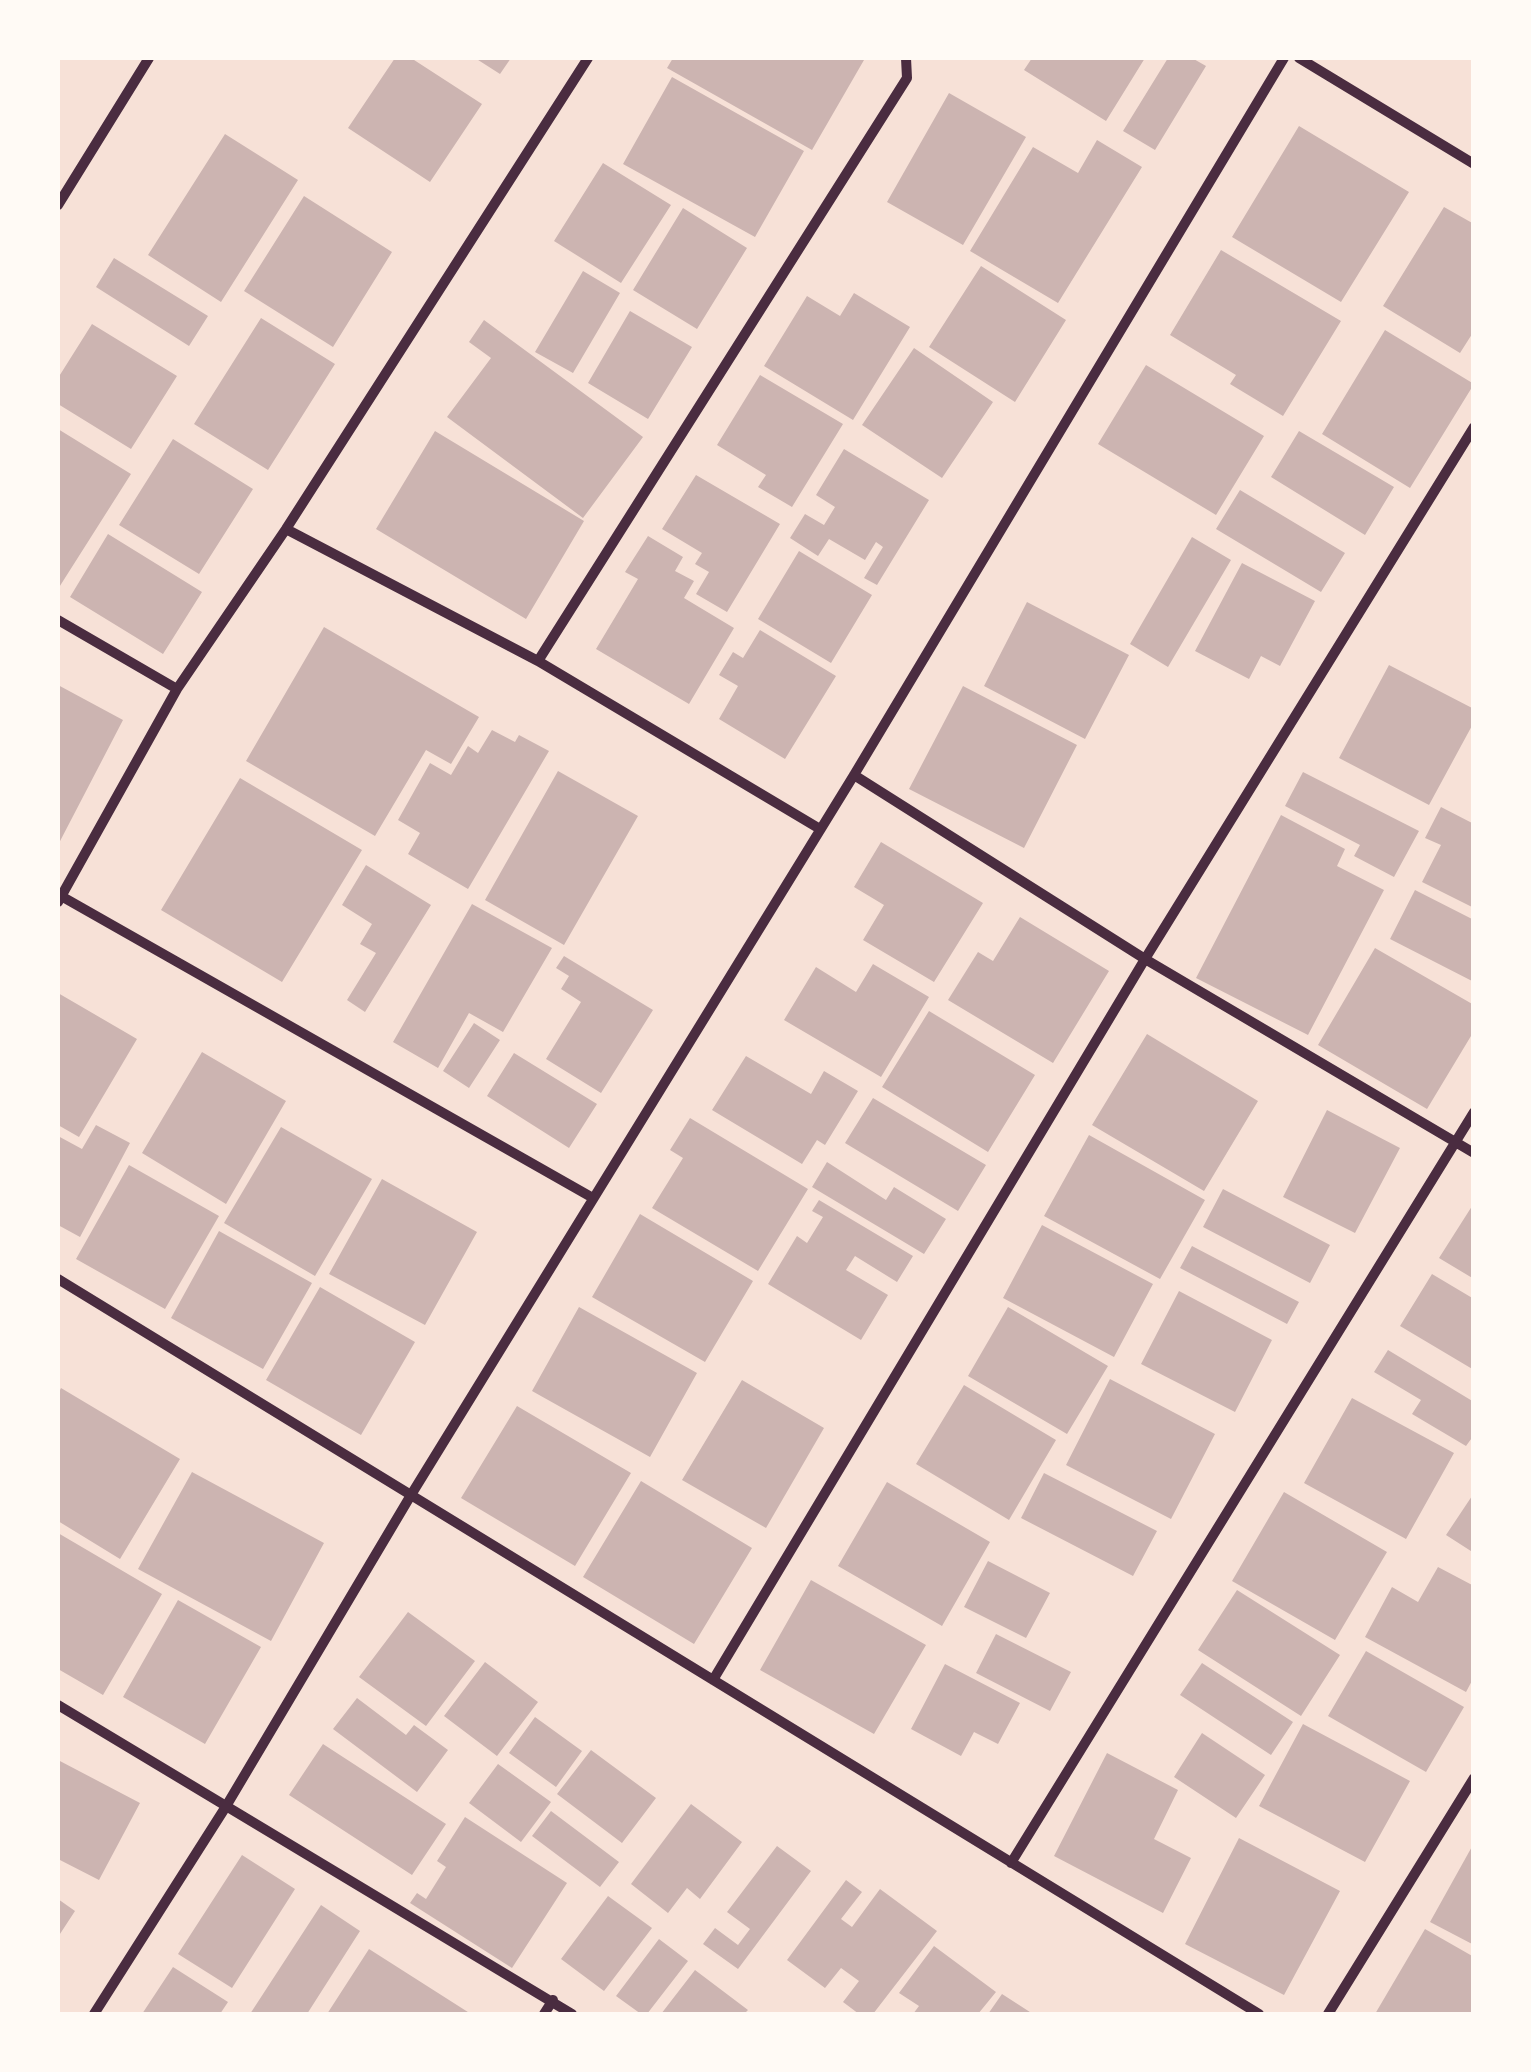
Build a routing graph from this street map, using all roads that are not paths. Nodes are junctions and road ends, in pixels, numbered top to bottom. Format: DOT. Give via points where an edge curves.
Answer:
graph roads {
  1 [pos="149,58"];
  2 [pos="588,58"];
  3 [pos="906,58"];
  4 [pos="1284,58"];
  5 [pos="1298,58"];
  6 [pos="1474,164"];
  7 [pos="58,206"];
  8 [pos="1474,427"];
  9 [pos="286,530"];
  10 [pos="58,620"];
  11 [pos="538,661"];
  12 [pos="177,689"];
  13 [pos="854,775"];
  14 [pos="820,829"];
  15 [pos="59,899"];
  16 [pos="1145,960"];
  17 [pos="1474,1112"];
  18 [pos="1456,1142"];
  19 [pos="1474,1152"];
  20 [pos="593,1198"];
  21 [pos="58,1279"];
  22 [pos="410,1495"];
  23 [pos="713,1680"];
  24 [pos="58,1705"];
  25 [pos="1474,1778"];
  26 [pos="224,1808"];
  27 [pos="1011,1863"];
  28 [pos="552,2000"];
  29 [pos="94,2014"];
  30 [pos="544,2014"];
  31 [pos="572,2014"];
  32 [pos="1259,2014"];
  33 [pos="1328,2014"];
  1 -- 7 [label="street"];
  2 -- 9 [label="street"];
  3 -- 11 [label="street" via="907,78"];
  4 -- 13 [label="street"];
  5 -- 6 [label="street"];
  8 -- 16 [label="street"];
  9 -- 11 [label="street"];
  9 -- 12 [label="street"];
  10 -- 12 [label="street"];
  11 -- 14 [label="street"];
  12 -- 15 [label="street"];
  13 -- 14 [label="street"];
  13 -- 16 [label="street"];
  14 -- 20 [label="street"];
  15 -- 20 [label="street"];
  16 -- 18 [label="street"];
  16 -- 23 [label="street"];
  17 -- 18 [label="street"];
  18 -- 19 [label="street"];
  18 -- 27 [label="street"];
  20 -- 22 [label="street"];
  21 -- 22 [label="street"];
  22 -- 23 [label="street"];
  22 -- 26 [label="street"];
  23 -- 27 [label="street"];
  24 -- 26 [label="street"];
  25 -- 33 [label="street"];
  26 -- 28 [label="street"];
  26 -- 29 [label="street"];
  27 -- 32 [label="street"];
  28 -- 30 [label="street"];
  28 -- 31 [label="street"];
}
